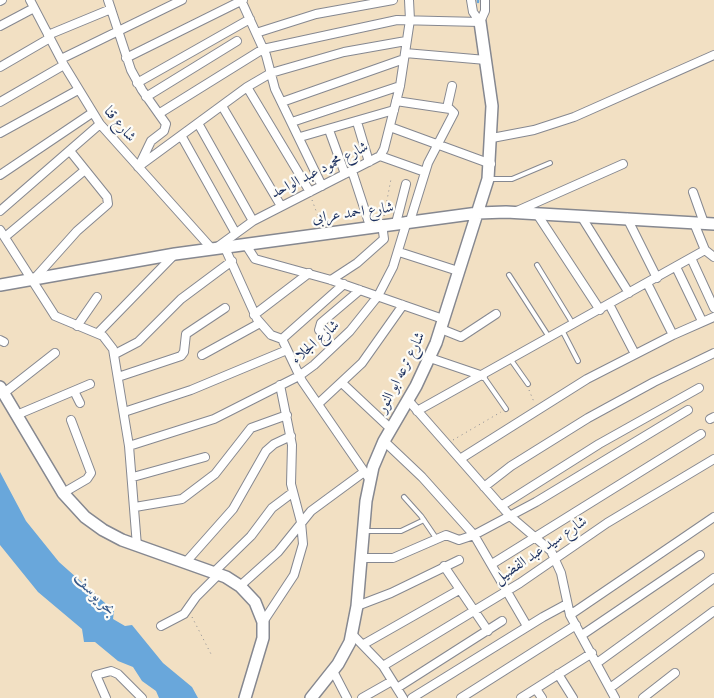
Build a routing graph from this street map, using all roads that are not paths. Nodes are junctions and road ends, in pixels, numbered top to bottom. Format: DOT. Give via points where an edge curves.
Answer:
graph roads {
  1 [pos="108,0"];
  2 [pos="182,0"];
  3 [pos="242,0"];
  4 [pos="393,0"];
  5 [pos="409,0"];
  6 [pos="471,0"];
  7 [pos="485,0"];
  8 [pos="32,4"];
  9 [pos="111,9"];
  10 [pos="250,19"];
  11 [pos="410,20"];
  12 [pos="480,22"];
  13 [pos="0,26"];
  14 [pos="117,31"];
  15 [pos="256,33"];
  16 [pos="49,37"];
  17 [pos="237,41"];
  18 [pos="406,41"];
  19 [pos="263,49"];
  20 [pos="714,55"];
  21 [pos="404,56"];
  22 [pos="126,58"];
  23 [pos="486,60"];
  24 [pos="62,62"];
  25 [pos="0,66"];
  26 [pos="271,73"];
  27 [pos="138,83"];
  28 [pos="400,86"];
  29 [pos="452,86"];
  30 [pos="247,87"];
  31 [pos="78,90"];
  32 [pos="146,97"];
  33 [pos="396,101"];
  34 [pos="0,102"];
  35 [pos="282,102"];
  36 [pos="222,106"];
  37 [pos="447,108"];
  38 [pos="394,110"];
  39 [pos="92,113"];
  40 [pos="160,113"];
  41 [pos="292,122"];
  42 [pos="357,122"];
  43 [pos="100,124"];
  44 [pos="199,125"];
  45 [pos="390,127"];
  46 [pos="329,130"];
  47 [pos="0,133"];
  48 [pos="182,137"];
  49 [pos="300,137"];
  50 [pos="492,138"];
  51 [pos="437,144"];
  52 [pos="70,151"];
  53 [pos="380,156"];
  54 [pos="369,162"];
  55 [pos="550,163"];
  56 [pos="490,164"];
  57 [pos="623,164"];
  58 [pos="138,167"];
  59 [pos="85,170"];
  60 [pos="349,172"];
  61 [pos="425,172"];
  62 [pos="0,175"];
  63 [pos="488,179"];
  64 [pos="406,184"];
  65 [pos="322,186"];
  66 [pos="310,192"];
  67 [pos="693,192"];
  68 [pos="281,206"];
  69 [pos="0,211"];
  70 [pos="478,213"];
  71 [pos="514,213"];
  72 [pos="537,214"];
  73 [pos="581,216"];
  74 [pos="626,218"];
  75 [pos="253,221"];
  76 [pos="404,222"];
  77 [pos="704,223"];
  78 [pos="376,225"];
  79 [pos="235,232"];
  80 [pos="2,234"];
  81 [pos="246,245"];
  82 [pos="217,249"];
  83 [pos="705,250"];
  84 [pos="399,252"];
  85 [pos="175,254"];
  86 [pos="691,258"];
  87 [pos="714,258"];
  88 [pos="232,261"];
  89 [pos="537,265"];
  90 [pos="676,267"];
  91 [pos="458,271"];
  92 [pos="310,273"];
  93 [pos="509,275"];
  94 [pos="657,278"];
  95 [pos="33,279"];
  96 [pos="331,280"];
  97 [pos="647,283"];
  98 [pos="344,284"];
  99 [pos="0,285"];
  100 [pos="360,290"];
  101 [pos="629,293"];
  102 [pos="378,296"];
  103 [pos="97,297"];
  104 [pos="609,304"];
  105 [pos="403,305"];
  106 [pos="225,308"];
  107 [pos="714,308"];
  108 [pos="600,310"];
  109 [pos="496,314"];
  110 [pos="254,315"];
  111 [pos="714,317"];
  112 [pos="702,322"];
  113 [pos="260,324"];
  114 [pos="442,324"];
  115 [pos="573,324"];
  116 [pos="77,326"];
  117 [pos="562,330"];
  118 [pos="98,333"];
  119 [pos="673,335"];
  120 [pos="324,336"];
  121 [pos="549,337"];
  122 [pos="282,339"];
  123 [pos="287,350"];
  124 [pos="56,353"];
  125 [pos="714,353"];
  126 [pos="115,354"];
  127 [pos="635,354"];
  128 [pos="202,355"];
  129 [pos="430,358"];
  130 [pos="511,360"];
  131 [pos="578,361"];
  132 [pos="118,376"];
  133 [pos="299,376"];
  134 [pos="483,376"];
  135 [pos="342,383"];
  136 [pos="90,384"];
  137 [pos="528,384"];
  138 [pos="280,385"];
  139 [pos="699,388"];
  140 [pos="2,390"];
  141 [pos="74,391"];
  142 [pos="408,400"];
  143 [pos="80,403"];
  144 [pos="318,404"];
  145 [pos="506,409"];
  146 [pos="688,410"];
  147 [pos="418,411"];
  148 [pos="124,412"];
  149 [pos="18,414"];
  150 [pos="287,415"];
  151 [pos="71,420"];
  152 [pos="391,428"];
  153 [pos="701,434"];
  154 [pos="291,436"];
  155 [pos="384,441"];
  156 [pos="129,446"];
  157 [pos="205,457"];
  158 [pos="460,459"];
  159 [pos="714,459"];
  160 [pos="367,476"];
  161 [pos="133,477"];
  162 [pos="484,487"];
  163 [pos="64,493"];
  164 [pos="292,493"];
  165 [pos="404,498"];
  166 [pos="501,506"];
  167 [pos="135,507"];
  168 [pos="510,516"];
  169 [pos="714,517"];
  170 [pos="424,520"];
  171 [pos="301,522"];
  172 [pos="364,531"];
  173 [pos="474,535"];
  174 [pos="537,537"];
  175 [pos="436,538"];
  176 [pos="137,546"];
  177 [pos="700,555"];
  178 [pos="362,558"];
  179 [pos="556,559"];
  180 [pos="459,560"];
  181 [pos="186,562"];
  182 [pos="492,564"];
  183 [pos="444,566"];
  184 [pos="216,573"];
  185 [pos="714,578"];
  186 [pos="240,586"];
  187 [pos="459,590"];
  188 [pos="507,591"];
  189 [pos="567,604"];
  190 [pos="357,606"];
  191 [pos="714,610"];
  192 [pos="474,611"];
  193 [pos="570,614"];
  194 [pos="502,621"];
  195 [pos="263,622"];
  196 [pos="576,625"];
  197 [pos="161,626"];
  198 [pos="527,626"];
  199 [pos="488,631"];
  200 [pos="352,634"];
  201 [pos="582,635"];
  202 [pos="364,644"];
  203 [pos="592,654"];
  204 [pos="597,663"];
  205 [pos="382,666"];
  206 [pos="333,671"];
  207 [pos="675,673"];
  208 [pos="558,674"];
  209 [pos="394,684"];
  210 [pos="610,688"];
  211 [pos="536,689"];
  212 [pos="106,698"];
  213 [pos="142,698"];
  214 [pos="245,698"];
  215 [pos="310,698"];
  216 [pos="347,698"];
  217 [pos="362,698"];
  218 [pos="403,698"];
  219 [pos="412,698"];
  220 [pos="461,698"];
  221 [pos="521,698"];
  222 [pos="542,698"];
  223 [pos="573,698"];
  224 [pos="615,698"];
  225 [pos="643,698"];
  1 -- 9 [label="street"];
  2 -- 14 [label="street"];
  3 -- 10 [label="street"];
  3 -- 22 [label="street"];
  4 -- 15 [label="street" via="316,14"];
  5 -- 11 [label="street, شارع محمود عبد الواحد"];
  6 -- 12 [label="street, شارع ترعه ابو النور" via="473,12"];
  7 -- 12 [label="street, شارع ترعه ابو النور"];
  8 -- 13 [label="street"];
  8 -- 16 [label="street, شارع قنا"];
  9 -- 14 [label="street"];
  9 -- 16 [label="street"];
  10 -- 15 [label="street"];
  10 -- 27 [label="street"];
  11 -- 12 [label="street"];
  11 -- 18 [label="street, شارع محمود عبد الواحد"];
  11 -- 19 [label="street" via="391,21"];
  12 -- 23 [label="street, شارع ترعه ابو النور"];
  14 -- 22 [label="street"];
  14 -- 24 [label="street"];
  15 -- 19 [label="street"];
  16 -- 24 [label="street, شارع قنا"];
  16 -- 25 [label="street"];
  17 -- 32 [label="street"];
  18 -- 21 [label="street, شارع محمود عبد الواحد"];
  18 -- 26 [label="street" via="344,52"];
  19 -- 26 [label="street"];
  19 -- 40 [label="street"];
  20 -- 50 [label="street" via="574,117 534,130"];
  21 -- 23 [label="street"];
  21 -- 28 [label="street, شارع محمود عبد الواحد"];
  21 -- 35 [label="street"];
  22 -- 27 [label="street"];
  23 -- 50 [label="street, شارع ترعه ابو النور"];
  24 -- 31 [label="street, شارع قنا"];
  24 -- 34 [label="street"];
  26 -- 30 [label="street"];
  26 -- 35 [label="street"];
  27 -- 32 [label="street"];
  28 -- 33 [label="street, شارع محمود عبد الواحد"];
  28 -- 41 [label="street"];
  29 -- 37 [label="street"];
  30 -- 36 [label="street"];
  30 -- 66 [label="street"];
  31 -- 39 [label="street, شارع قنا"];
  31 -- 47 [label="street"];
  32 -- 40 [label="street"];
  33 -- 37 [label="street"];
  33 -- 38 [label="street, شارع محمود عبد الواحد"];
  35 -- 41 [label="street"];
  36 -- 44 [label="street"];
  36 -- 68 [label="street"];
  37 -- 51 [label="street" via="454,115"];
  38 -- 42 [label="street"];
  38 -- 45 [label="street, شارع محمود عبد الواحد"];
  39 -- 43 [label="street, شارع قنا"];
  39 -- 62 [label="street"];
  40 -- 58 [label="street" via="166,120 166,128 151,142"];
  41 -- 49 [label="street"];
  42 -- 46 [label="street"];
  42 -- 54 [label="street"];
  43 -- 52 [label="street"];
  43 -- 58 [label="street, شارع قنا"];
  44 -- 48 [label="street"];
  44 -- 75 [label="street"];
  45 -- 51 [label="street"];
  45 -- 53 [label="street, شارع محمود عبد الواحد"];
  46 -- 49 [label="street"];
  46 -- 60 [label="street"];
  48 -- 58 [label="street"];
  48 -- 79 [label="street"];
  49 -- 65 [label="street"];
  50 -- 56 [label="street, شارع ترعه ابو النور"];
  51 -- 56 [label="street"];
  51 -- 61 [label="street"];
  52 -- 59 [label="street"];
  52 -- 69 [label="street"];
  53 -- 54 [label="street, شارع محمود عبد الواحد"];
  53 -- 61 [label="street"];
  54 -- 60 [label="street, شارع محمود عبد الواحد"];
  55 -- 63 [label="lane" via="512,179"];
  56 -- 63 [label="street, شارع ترعه ابو النور"];
  57 -- 71 [label="street"];
  58 -- 82 [label="street, شارع قنا"];
  59 -- 80 [label="street"];
  59 -- 95 [label="street" via="107,197 108,204"];
  60 -- 65 [label="street, شارع محمود عبد الواحد"];
  60 -- 78 [label="street"];
  61 -- 76 [label="street"];
  63 -- 70 [label="street, شارع ترعه ابو النور"];
  64 -- 76 [label="street"];
  65 -- 66 [label="street, شارع محمود عبد الواحد"];
  66 -- 68 [label="street, شارع محمود عبد الواحد"];
  67 -- 77 [label="street"];
  68 -- 75 [label="street, شارع محمود عبد الواحد"];
  70 -- 71 [label="street, شارع احمد عرابى"];
  70 -- 76 [label="street, شارع احمد عرابى"];
  70 -- 91 [label="street, شارع ترعه ابو النور"];
  71 -- 72 [label="street, شارع احمد عرابى"];
  72 -- 73 [label="street, شارع احمد عرابى"];
  72 -- 108 [label="street"];
  73 -- 74 [label="street, شارع احمد عرابى"];
  73 -- 101 [label="street"];
  74 -- 77 [label="street, شارع احمد عرابى"];
  74 -- 94 [label="street"];
  75 -- 79 [label="street, شارع محمود عبد الواحد"];
  76 -- 78 [label="street, شارع احمد عرابى"];
  76 -- 84 [label="street, شارع الجلاء"];
  77 -- 83 [label="street"];
  78 -- 81 [label="street, شارع احمد عرابى"];
  78 -- 96 [label="street" via="384,238 357,263"];
  79 -- 82 [label="street, شارع محمود عبد الواحد"];
  80 -- 95 [label="street"];
  81 -- 82 [label="street, شارع احمد عرابى"];
  81 -- 92 [label="street" via="255,258"];
  82 -- 85 [label="street, شارع احمد عرابى"];
  82 -- 88 [label="street, شارع قنا"];
  83 -- 86 [label="street"];
  83 -- 87 [label="street"];
  84 -- 91 [label="street"];
  84 -- 102 [label="street, شارع الجلاء"];
  85 -- 95 [label="street, شارع احمد عرابى"];
  85 -- 118 [label="street"];
  86 -- 90 [label="street"];
  86 -- 107 [label="street"];
  88 -- 110 [label="street, شارع قنا"];
  88 -- 126 [label="street" via="181,299 138,342"];
  89 -- 115 [label="lane"];
  90 -- 94 [label="street"];
  90 -- 112 [label="street"];
  91 -- 114 [label="street, شارع ترعه ابو النور"];
  92 -- 96 [label="street"];
  92 -- 110 [label="street"];
  93 -- 121 [label="lane"];
  94 -- 97 [label="street"];
  95 -- 99 [label="street, شارع احمد عرابى"];
  95 -- 116 [label="street" via="56,316"];
  96 -- 98 [label="street"];
  97 -- 101 [label="street"];
  97 -- 119 [label="street"];
  98 -- 100 [label="street"];
  98 -- 122 [label="street"];
  100 -- 102 [label="street"];
  100 -- 120 [label="street" via="321,322 319,330"];
  101 -- 104 [label="street"];
  102 -- 105 [label="street"];
  102 -- 133 [label="street, شارع الجلاء" via="350,331"];
  103 -- 116 [label="street"];
  104 -- 108 [label="street"];
  104 -- 127 [label="street"];
  105 -- 114 [label="street"];
  105 -- 135 [label="street" via="372,352"];
  106 -- 132 [label="street" via="186,334 181,356"];
  108 -- 115 [label="street"];
  109 -- 114 [label="street" via="461,337"];
  110 -- 113 [label="street, شارع قنا"];
  111 -- 112 [label="street"];
  112 -- 119 [label="street"];
  113 -- 122 [label="street" via="271,335"];
  113 -- 128 [label="street"];
  114 -- 129 [label="street, شارع ترعه ابو النور"];
  115 -- 117 [label="street"];
  116 -- 118 [label="street"];
  117 -- 121 [label="street"];
  117 -- 131 [label="lane"];
  118 -- 126 [label="street" via="107,339"];
  119 -- 127 [label="street"];
  121 -- 130 [label="street"];
  122 -- 123 [label="street"];
  123 -- 133 [label="street"];
  123 -- 148 [label="street" via="191,390"];
  124 -- 140 [label="street"];
  125 -- 162 [label="street" via="588,418 511,466"];
  126 -- 132 [label="street"];
  127 -- 158 [label="street"];
  129 -- 134 [label="street"];
  129 -- 142 [label="street, شارع ترعه ابو النور"];
  130 -- 134 [label="street"];
  130 -- 137 [label="lane"];
  132 -- 148 [label="street"];
  133 -- 138 [label="street, شارع الجلاء"];
  133 -- 144 [label="street"];
  134 -- 145 [label="lane"];
  134 -- 147 [label="street"];
  135 -- 144 [label="street"];
  135 -- 152 [label="street"];
  136 -- 141 [label="street"];
  138 -- 150 [label="street"];
  138 -- 156 [label="street, شارع الجلاء" via="203,424"];
  139 -- 166 [label="street" via="599,444"];
  140 -- 149 [label="street"];
  141 -- 143 [label="street"];
  141 -- 149 [label="street"];
  142 -- 147 [label="street"];
  142 -- 152 [label="street, شارع ترعه ابو النور"];
  144 -- 160 [label="street"];
  146 -- 168 [label="street"];
  147 -- 158 [label="street"];
  148 -- 156 [label="street"];
  149 -- 163 [label="street"];
  150 -- 154 [label="street"];
  150 -- 167 [label="street" via="252,428 215,474 182,499"];
  151 -- 163 [label="street" via="91,473"];
  152 -- 155 [label="street, شارع ترعه ابو النور"];
  153 -- 174 [label="street"];
  154 -- 164 [label="street"];
  154 -- 181 [label="street" via="266,451 233,509"];
  155 -- 160 [label="street, شارع ترعه ابو النور"];
  155 -- 173 [label="street" via="422,477"];
  156 -- 161 [label="street"];
  157 -- 161 [label="street"];
  158 -- 162 [label="street"];
  159 -- 179 [label="street, شارع سيد عبد الفضيل" via="606,523"];
  160 -- 171 [label="street" via="315,508"];
  160 -- 172 [label="street, شارع ترعه ابو النور"];
  161 -- 167 [label="street"];
  162 -- 166 [label="street"];
  163 -- 176 [label="street" via="94,524"];
  164 -- 171 [label="street"];
  164 -- 184 [label="street" via="272,508"];
  165 -- 170 [label="lane"];
  166 -- 168 [label="street"];
  167 -- 176 [label="street"];
  168 -- 173 [label="street"];
  168 -- 174 [label="street"];
  169 -- 193 [label="street"];
  170 -- 172 [label="lane" via="401,531"];
  170 -- 175 [label="lane"];
  171 -- 186 [label="street" via="278,552"];
  171 -- 195 [label="street" via="303,544 299,565"];
  172 -- 178 [label="street, شارع ترعه ابو النور"];
  173 -- 175 [label="street" via="459,540 448,535"];
  173 -- 182 [label="street"];
  174 -- 179 [label="street"];
  174 -- 182 [label="street"];
  175 -- 178 [label="street" via="393,558"];
  176 -- 181 [label="street"];
  177 -- 201 [label="street"];
  178 -- 190 [label="street, شارع ترعه ابو النور"];
  179 -- 188 [label="street, شارع سيد عبد الفضيل"];
  179 -- 189 [label="street" via="562,573"];
  180 -- 183 [label="street"];
  181 -- 184 [label="street"];
  182 -- 188 [label="street"];
  183 -- 187 [label="street"];
  183 -- 190 [label="street"];
  184 -- 186 [label="street"];
  184 -- 197 [label="street" via="188,610"];
  185 -- 204 [label="street"];
  186 -- 195 [label="street" via="255,602"];
  187 -- 192 [label="street"];
  187 -- 202 [label="street"];
  188 -- 192 [label="street, شارع سيد عبد الفضيل"];
  188 -- 198 [label="street"];
  189 -- 193 [label="street"];
  189 -- 198 [label="street"];
  190 -- 200 [label="street, شارع ترعه ابو النور"];
  191 -- 210 [label="street"];
  192 -- 199 [label="street"];
  192 -- 205 [label="street, شارع سيد عبد الفضيل"];
  193 -- 196 [label="street"];
  194 -- 199 [label="street"];
  195 -- 214 [label="street" via="261,646"];
  196 -- 201 [label="street"];
  196 -- 220 [label="street"];
  198 -- 219 [label="street"];
  199 -- 209 [label="street"];
  200 -- 202 [label="street"];
  200 -- 206 [label="street, شارع ترعه ابو النور" via="343,657"];
  201 -- 203 [label="street"];
  202 -- 205 [label="street"];
  203 -- 204 [label="street"];
  203 -- 208 [label="street"];
  204 -- 210 [label="street"];
  205 -- 209 [label="street"];
  206 -- 215 [label="street, شارع ترعه ابو النور"];
  206 -- 216 [label="street"];
  207 -- 225 [label="street"];
  208 -- 211 [label="street"];
  208 -- 223 [label="street"];
  209 -- 217 [label="street"];
  209 -- 218 [label="street"];
  210 -- 224 [label="street"];
  211 -- 221 [label="street"];
  211 -- 222 [label="street"];
  212 -- 213 [label="street" via="96,675 111,671"];
}
